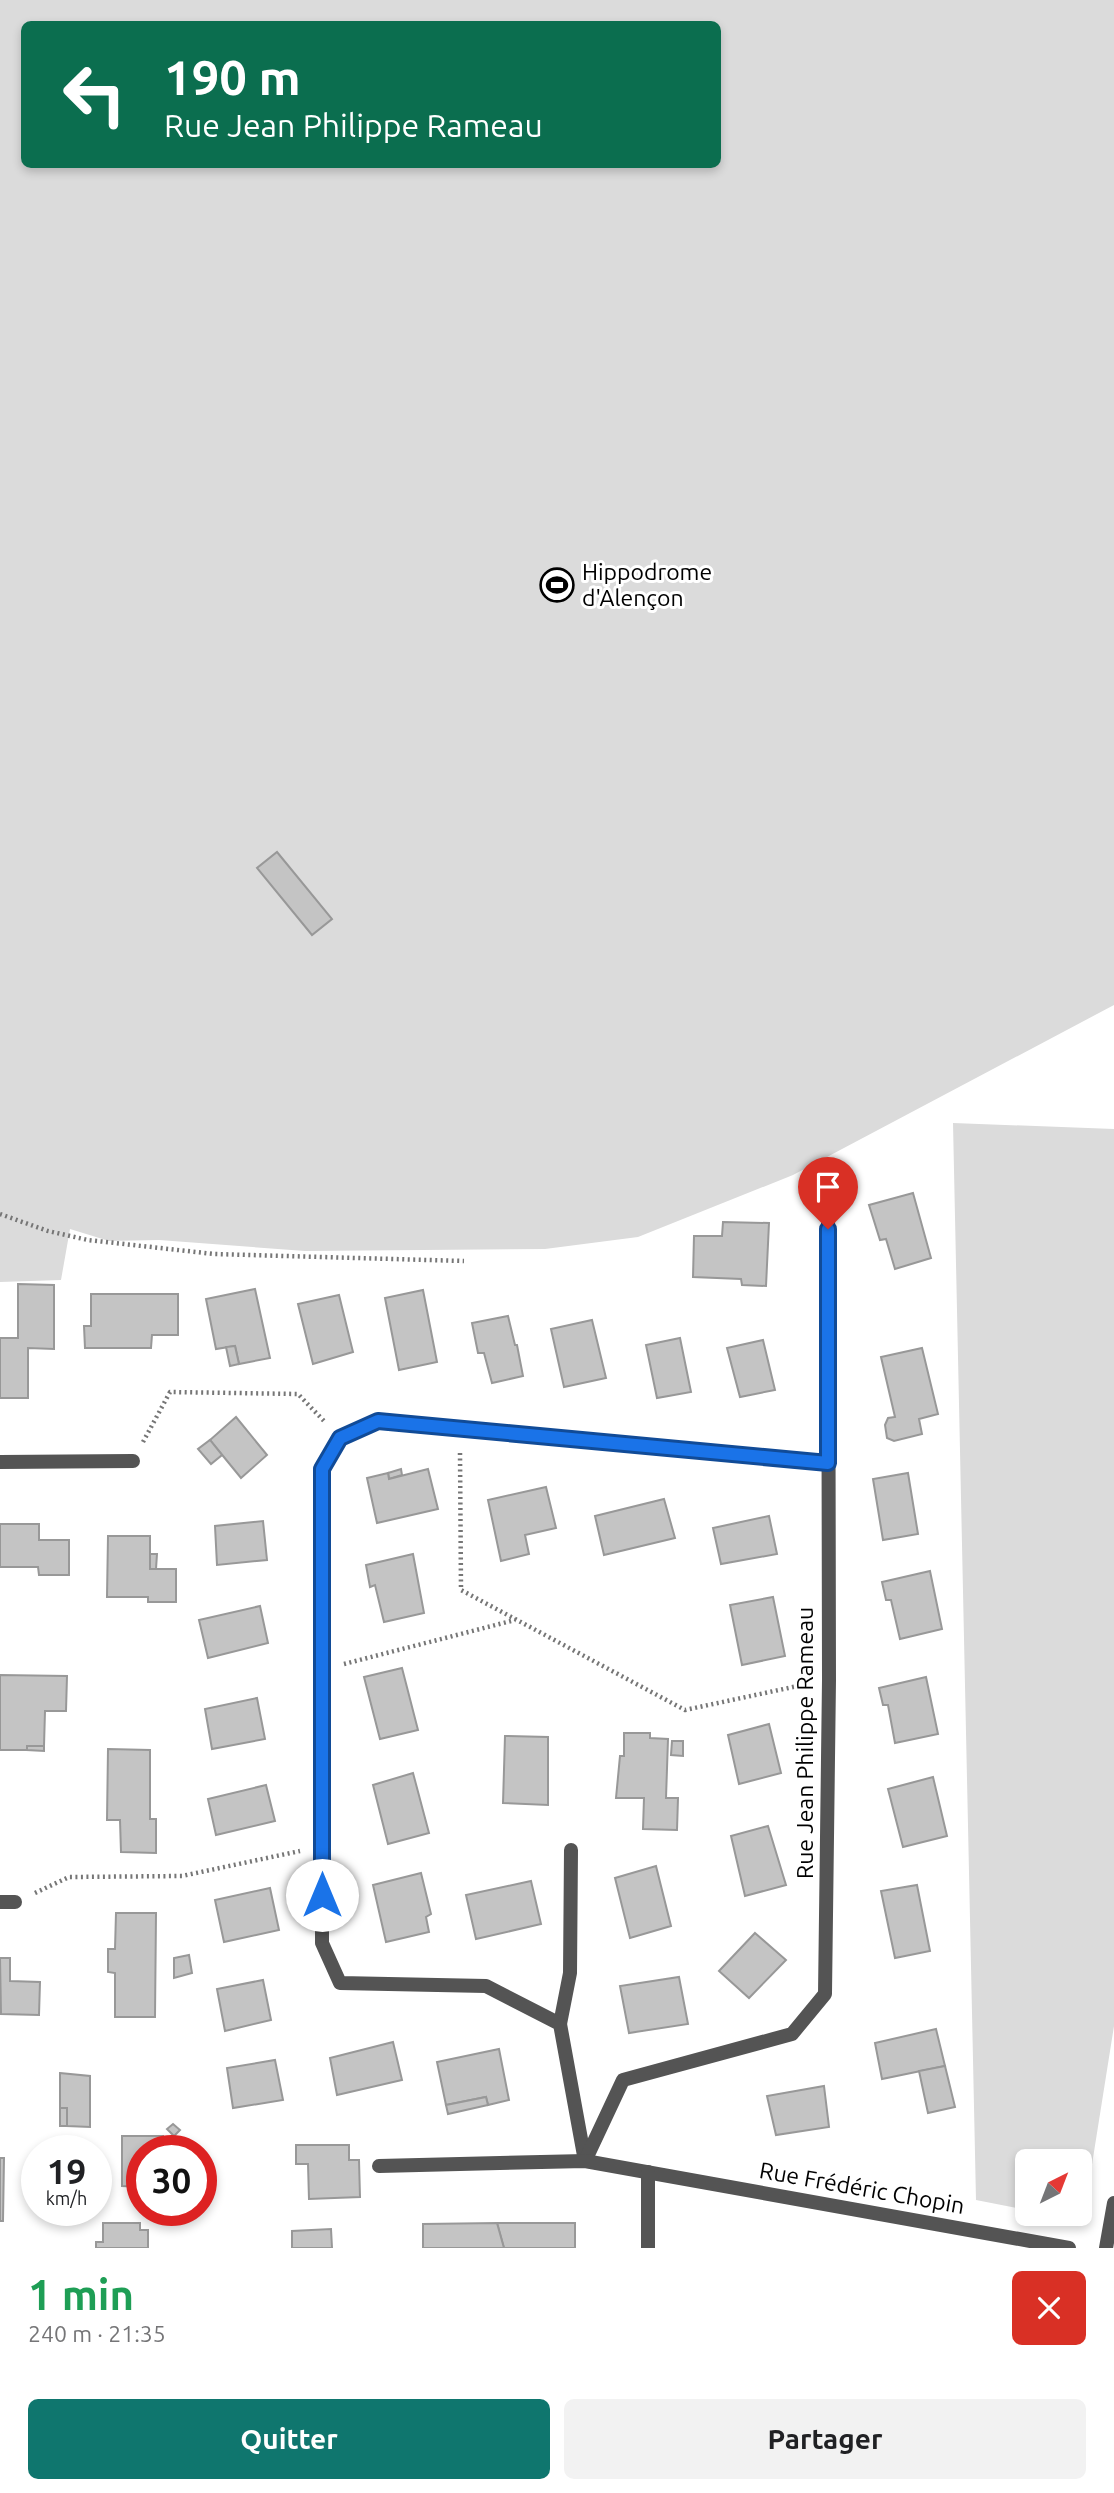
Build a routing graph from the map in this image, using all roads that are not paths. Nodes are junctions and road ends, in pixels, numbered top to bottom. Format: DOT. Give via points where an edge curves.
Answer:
graph roads {
  1 [pos="828,1177"];
  2 [pos="133,1461"];
  3 [pos="0,1462"];
  4 [pos="828,1463"];
  5 [pos="571,1850"];
  6 [pos="0,1902"];
  7 [pos="15,1902"];
  8 [pos="560,2024"];
  9 [pos="585,2161"];
  10 [pos="379,2166"];
  11 [pos="648,2172"];
  12 [pos="1114,2203"];
  13 [pos="648,2248"];
  14 [pos="1069,2248"];
  15 [pos="1106,2248"];
  1 -- 4 [label="street, Rue Jean Philippe Rameau"];
  2 -- 3 [label="street"];
  4 -- 8 [label="street" via="378,1421 340,1438 322,1469 322,1943 340,1983 486,1986"];
  4 -- 9 [label="street, Rue Jean Philippe Rameau" via="825,1994 792,2034 623,2080"];
  5 -- 8 [label="street" via="570,1973"];
  6 -- 7 [label="street"];
  8 -- 9 [label="street"];
  9 -- 10 [label="street, Rue Frédéric Chopin"];
  9 -- 11 [label="street, Rue Frédéric Chopin"];
  11 -- 13 [label="street"];
  11 -- 14 [label="street, Rue Frédéric Chopin"];
  12 -- 15 [label="street"];
}
